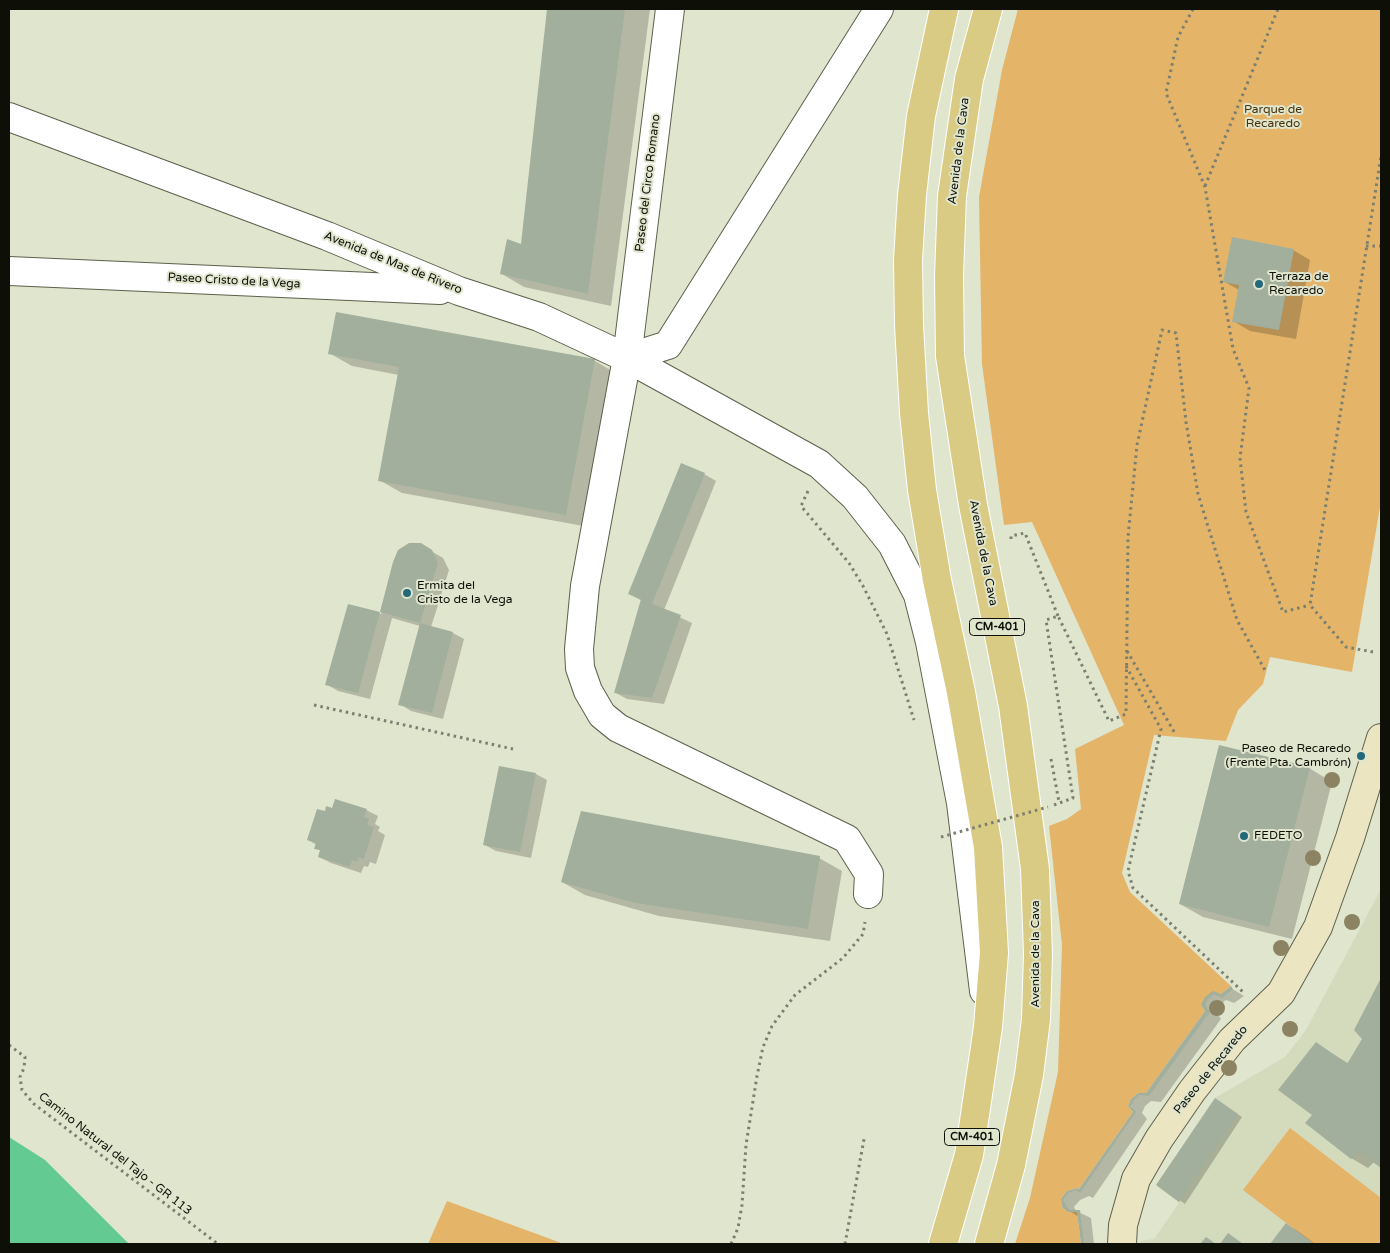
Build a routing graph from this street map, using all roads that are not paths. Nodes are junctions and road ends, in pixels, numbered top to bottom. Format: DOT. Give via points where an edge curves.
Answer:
graph roads {
  1 [pos="670,9"];
  2 [pos="879,9"];
  3 [pos="944,9"];
  4 [pos="988,9"];
  5 [pos="9,116"];
  6 [pos="9,270"];
  7 [pos="459,291"];
  8 [pos="626,358"];
  9 [pos="1381,738"];
  10 [pos="868,894"];
  11 [pos="988,1027"];
  12 [pos="943,1244"];
  13 [pos="989,1244"];
  14 [pos="1122,1244"];
  1 -- 8 [label="street, Paseo del Circo Romano"];
  2 -- 8 [label="street" via="668,345"];
  3 -- 11 [label="main road, CM-401" via="921,116 912,195 909,325 922,490 988,847 994,953"];
  4 -- 13 [label="main road, Avenida de la Cava / CM-401" via="969,79 952,196 950,356 973,505 1013,706 1035,869 1038,954 1030,1075 1011,1165"];
  5 -- 7 [label="street, Avenida de Mas de Rivero" via="327,236"];
  6 -- 7 [label="street, Paseo Cristo de la Vega"];
  7 -- 8 [label="street, Avenida de Mas de Rivero" via="539,317"];
  8 -- 10 [label="street, Paseo del Circo Romano" via="585,586 579,649 580,668 588,692 602,715 618,728 847,839 869,874"];
  8 -- 11 [label="street, Avenida de Mas de Rivero" via="819,464 855,497 892,544 918,595 930,642 961,803"];
  9 -- 14 [label="street, Paseo de Recaredo" via="1318,926 1281,993 1232,1040 1159,1139 1136,1178"];
  11 -- 12 [label="main road, CM-401" via="969,1155"];
}
